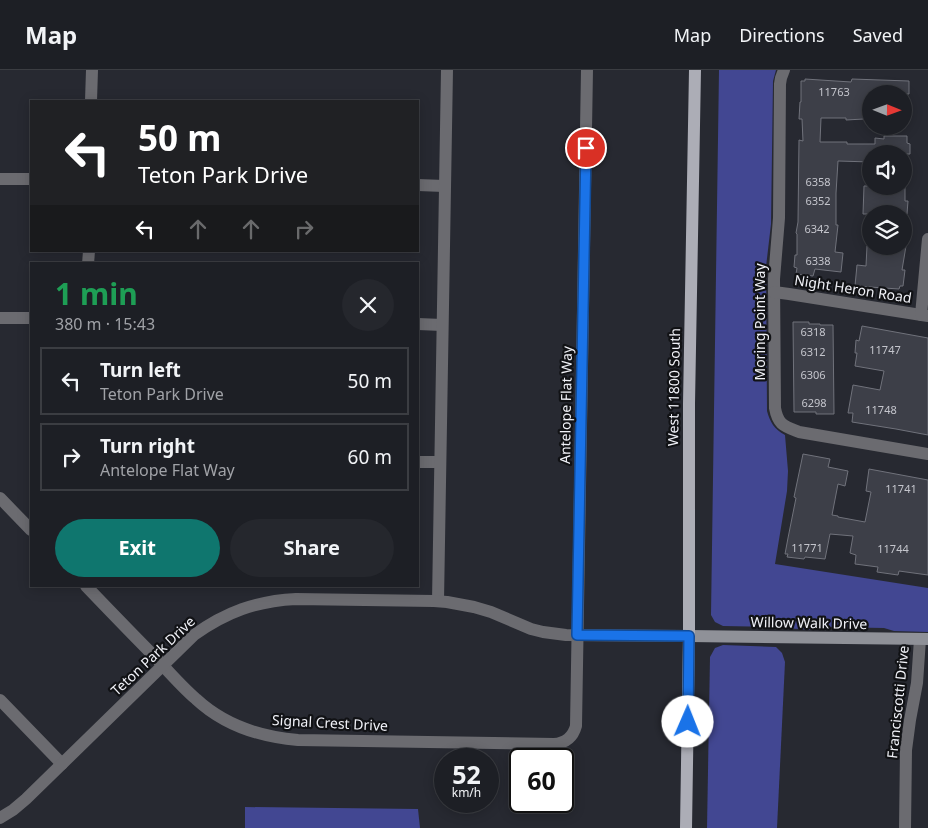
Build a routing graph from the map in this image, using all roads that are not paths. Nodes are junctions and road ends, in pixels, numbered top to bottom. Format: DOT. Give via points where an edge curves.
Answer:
graph roads {
  1 [pos="92,70"];
  2 [pos="446,70"];
  3 [pos="587,70"];
  4 [pos="695,70"];
  5 [pos="784,70"];
  6 [pos="91,100"];
  7 [pos="0,179"];
  8 [pos="30,179"];
  9 [pos="419,185"];
  10 [pos="444,186"];
  11 [pos="928,239"];
  12 [pos="774,292"];
  13 [pos="924,316"];
  14 [pos="0,318"];
  15 [pos="30,318"];
  16 [pos="419,324"];
  17 [pos="442,325"];
  18 [pos="928,454"];
  19 [pos="419,462"];
  20 [pos="440,462"];
  21 [pos="0,498"];
  22 [pos="30,529"];
  23 [pos="87,587"];
  24 [pos="438,601"];
  25 [pos="577,635"];
  26 [pos="689,636"];
  27 [pos="924,639"];
  28 [pos="162,665"];
  29 [pos="0,700"];
  30 [pos="569,739"];
  31 [pos="62,764"];
  32 [pos="0,818"];
  33 [pos="686,828"];
  34 [pos="906,828"];
  1 -- 6 [label="street"];
  2 -- 10 [label="street"];
  3 -- 25 [label="street, Antelope Flat Way"];
  4 -- 26 [label="main road, West 11800 South"];
  5 -- 12 [label="street, Moring Point Way" via="780,78 779,218"];
  7 -- 8 [label="street"];
  9 -- 10 [label="street"];
  10 -- 17 [label="street"];
  11 -- 13 [label="street"];
  12 -- 13 [label="street, Night Heron Road"];
  12 -- 18 [label="street, Moring Point Way" via="775,408 780,423 799,432"];
  14 -- 15 [label="street"];
  16 -- 17 [label="street"];
  17 -- 20 [label="street"];
  19 -- 20 [label="street"];
  20 -- 24 [label="street"];
  21 -- 22 [label="street"];
  23 -- 28 [label="street, Signal Crest Drive"];
  24 -- 25 [label="street, Teton Park Drive" via="491,612 543,632"];
  24 -- 28 [label="street, Teton Park Drive" via="296,599 266,602 236,610 207,625"];
  25 -- 26 [label="street, Teton Park Drive"];
  25 -- 30 [label="street, Antelope Flat Way" via="576,726"];
  26 -- 27 [label="street, Willow Walk Drive"];
  26 -- 33 [label="main road, West 11800 South"];
  27 -- 34 [label="street, Franciscotti Drive" via="906,750"];
  28 -- 30 [label="street, Signal Crest Drive" via="196,700 220,716 245,729 271,736 298,740 554,744"];
  28 -- 31 [label="street, Teton Park Drive"];
  29 -- 31 [label="street"];
  31 -- 32 [label="street, Teton Park Drive" via="26,799"];
}
